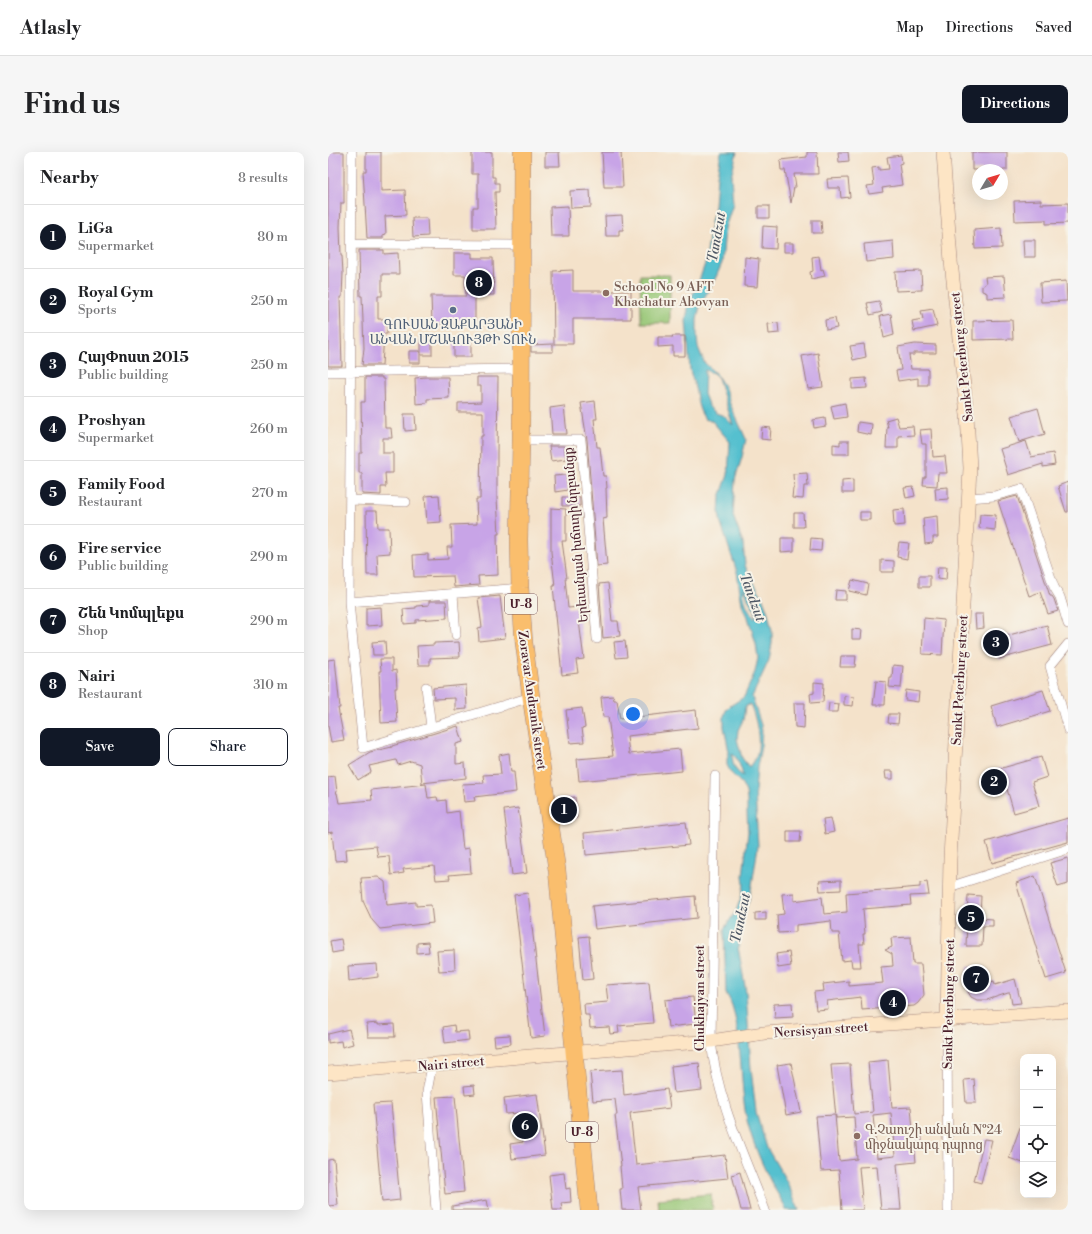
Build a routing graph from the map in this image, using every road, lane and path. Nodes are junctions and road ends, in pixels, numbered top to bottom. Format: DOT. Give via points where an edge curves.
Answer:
graph roads {
  1 [pos="352,152"];
  2 [pos="522,152"];
  3 [pos="943,152"];
  4 [pos="352,244"];
  5 [pos="521,245"];
  6 [pos="521,369"];
  7 [pos="328,372"];
  8 [pos="351,372"];
  9 [pos="521,440"];
  10 [pos="969,498"];
  11 [pos="350,500"];
  12 [pos="406,502"];
  13 [pos="520,588"];
  14 [pos="453,594"];
  15 [pos="1064,595"];
  16 [pos="349,602"];
  17 [pos="1068,624"];
  18 [pos="456,635"];
  19 [pos="597,639"];
  20 [pos="1068,644"];
  21 [pos="426,687"];
  22 [pos="531,697"];
  23 [pos="431,727"];
  24 [pos="1068,730"];
  25 [pos="715,776"];
  26 [pos="1068,849"];
  27 [pos="949,887"];
  28 [pos="1068,1011"];
  29 [pos="947,1020"];
  30 [pos="711,1041"];
  31 [pos="574,1054"];
  32 [pos="432,1065"];
  33 [pos="328,1073"];
  34 [pos="436,1210"];
  35 [pos="589,1210"];
  36 [pos="765,1210"];
  37 [pos="948,1210"];
  1 -- 4 [label="street"];
  2 -- 5 [label="highway, Zoravar Andranik street / Մ-8"];
  3 -- 10 [label="street, Sankt Peterburg street" via="967,416"];
  4 -- 5 [label="street"];
  4 -- 8 [label="street"];
  5 -- 6 [label="highway, Zoravar Andranik street / Մ-8"];
  6 -- 8 [label="street"];
  6 -- 9 [label="highway, Zoravar Andranik street / Մ-8"];
  7 -- 8 [label="street"];
  8 -- 11 [label="street"];
  9 -- 13 [label="highway, Zoravar Andranik street / Մ-8"];
  9 -- 19 [label="street, Երեւանյան խճուղի նրբանցք" via="581,440"];
  10 -- 15 [label="street" via="994,496 1021,489 1054,587"];
  10 -- 27 [label="street, Sankt Peterburg street"];
  11 -- 12 [label="street"];
  11 -- 16 [label="street"];
  13 -- 14 [label="street"];
  13 -- 22 [label="highway, Zoravar Andranik street / Մ-8"];
  14 -- 16 [label="street"];
  14 -- 18 [label="street"];
  15 -- 17 [label="street"];
  16 -- 23 [label="street" via="363,748"];
  20 -- 24 [label="street" via="1050,666"];
  21 -- 23 [label="street"];
  22 -- 23 [label="street"];
  22 -- 31 [label="highway, Zoravar Andranik street / Մ-8" via="557,870"];
  25 -- 30 [label="street, Chukhajyan street"];
  26 -- 27 [label="street"];
  27 -- 29 [label="street, Sankt Peterburg street"];
  28 -- 29 [label="street, Nersisyan street"];
  29 -- 30 [label="street, Nersisyan street" via="764,1033"];
  29 -- 37 [label="street, Sankt Peterburg street"];
  30 -- 31 [label="street, Nersisyan street"];
  30 -- 36 [label="street, Chukhajyan street" via="713,1065 719,1087"];
  31 -- 32 [label="street, Nairi street"];
  31 -- 35 [label="highway, Մ-8"];
  32 -- 33 [label="street, Nairi street"];
  32 -- 34 [label="street" via="427,1092"];
}
